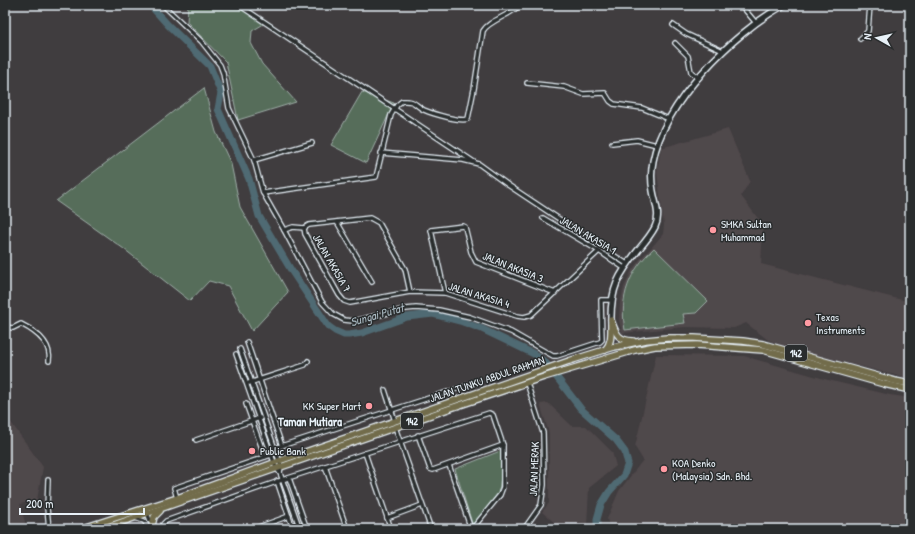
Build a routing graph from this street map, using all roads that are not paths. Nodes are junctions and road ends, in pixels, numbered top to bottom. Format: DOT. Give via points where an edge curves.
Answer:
graph roads {
  1 [pos="164,5"];
  2 [pos="239,5"];
  3 [pos="520,5"];
  4 [pos="742,5"];
  5 [pos="784,5"];
  6 [pos="870,5"];
  7 [pos="756,23"];
  8 [pos="673,25"];
  9 [pos="860,39"];
  10 [pos="675,43"];
  11 [pos="723,51"];
  12 [pos="699,78"];
  13 [pos="527,83"];
  14 [pos="394,108"];
  15 [pos="669,119"];
  16 [pos="312,143"];
  17 [pos="612,143"];
  18 [pos="657,145"];
  19 [pos="381,153"];
  20 [pos="254,160"];
  21 [pos="474,162"];
  22 [pos="263,192"];
  23 [pos="543,218"];
  24 [pos="337,222"];
  25 [pos="304,228"];
  26 [pos="284,230"];
  27 [pos="599,251"];
  28 [pos="626,266"];
  29 [pos="372,282"];
  30 [pos="410,292"];
  31 [pos="445,293"];
  32 [pos="555,293"];
  33 [pos="612,300"];
  34 [pos="350,303"];
  35 [pos="611,320"];
  36 [pos="5,327"];
  37 [pos="646,340"];
  38 [pos="247,342"];
  39 [pos="659,345"];
  40 [pos="614,347"];
  41 [pos="240,349"];
  42 [pos="605,350"];
  43 [pos="567,353"];
  44 [pos="236,354"];
  45 [pos="308,360"];
  46 [pos="49,361"];
  47 [pos="569,362"];
  48 [pos="572,369"];
  49 [pos="259,380"];
  50 [pos="252,382"];
  51 [pos="478,382"];
  52 [pos="527,383"];
  53 [pos="246,384"];
  54 [pos="910,384"];
  55 [pos="385,390"];
  56 [pos="910,390"];
  57 [pos="246,404"];
  58 [pos="391,409"];
  59 [pos="264,417"];
  60 [pos="259,419"];
  61 [pos="252,421"];
  62 [pos="395,424"];
  63 [pos="418,435"];
  64 [pos="196,440"];
  65 [pos="400,441"];
  66 [pos="503,445"];
  67 [pos="282,446"];
  68 [pos="275,448"];
  69 [pos="365,453"];
  70 [pos="271,455"];
  71 [pos="265,457"];
  72 [pos="278,464"];
  73 [pos="449,465"];
  74 [pos="325,466"];
  75 [pos="289,478"];
  76 [pos="48,480"];
  77 [pos="282,480"];
  78 [pos="277,482"];
  79 [pos="177,498"];
  80 [pos="422,505"];
  81 [pos="146,508"];
  82 [pos="163,508"];
  83 [pos="148,514"];
  84 [pos="289,516"];
  85 [pos="134,518"];
  86 [pos="387,518"];
  87 [pos="151,528"];
  88 [pos="49,529"];
  89 [pos="80,529"];
  90 [pos="102,529"];
  91 [pos="164,529"];
  92 [pos="254,529"];
  93 [pos="293,529"];
  94 [pos="300,529"];
  95 [pos="307,529"];
  96 [pos="347,529"];
  97 [pos="391,529"];
  98 [pos="431,529"];
  99 [pos="472,529"];
  100 [pos="524,529"];
  1 -- 20 [label="street" via="201,41 220,65 228,108"];
  2 -- 14 [label="street"];
  3 -- 14 [label="street" via="483,30 468,119 459,120 426,111 409,101 402,101"];
  4 -- 7 [label="street"];
  5 -- 7 [label="main road"];
  6 -- 9 [label="street" via="868,31"];
  7 -- 11 [label="main road"];
  8 -- 11 [label="street"];
  10 -- 12 [label="street" via="688,56 691,72"];
  11 -- 12 [label="main road"];
  12 -- 15 [label="main road"];
  13 -- 15 [label="street" via="564,87 583,94 605,93 614,104 642,108"];
  14 -- 19 [label="street"];
  14 -- 21 [label="street"];
  15 -- 18 [label="main road"];
  16 -- 20 [label="street"];
  17 -- 18 [label="street" via="637,140"];
  18 -- 28 [label="main road" via="651,181 657,222 651,234"];
  19 -- 21 [label="street"];
  19 -- 22 [label="street" via="377,175 372,178"];
  20 -- 22 [label="street"];
  21 -- 28 [label="street" via="484,166"];
  22 -- 26 [label="street"];
  23 -- 27 [label="street, JALAN AKASIA 1"];
  24 -- 25 [label="street" via="309,225"];
  24 -- 29 [label="street"];
  24 -- 30 [label="street" via="370,218 379,223 405,269"];
  25 -- 26 [label="street" via="293,227"];
  25 -- 34 [label="street, JALAN AKASIA 7" via="339,295"];
  26 -- 43 [label="street" via="322,302 340,318 353,321 406,309 439,310 470,317 510,332 553,356"];
  27 -- 28 [label="street, JALAN AKASIA 1"];
  27 -- 32 [label="street"];
  28 -- 33 [label="main road" via="616,284"];
  30 -- 31 [label="street, JALAN AKASIA 4"];
  30 -- 34 [label="street, JALAN AKASIA 4"];
  31 -- 32 [label="street, JALAN AKASIA 4" via="524,317 530,315"];
  31 -- 32 [label="street, JALAN AKASIA 3" via="432,230 463,226 476,262"];
  33 -- 35 [label="main road"];
  33 -- 43 [label="street" via="601,300 602,340"];
  35 -- 37 [label="main road" via="615,332 621,339"];
  35 -- 40 [label="main road"];
  35 -- 42 [label="main road" via="610,341"];
  36 -- 46 [label="street" via="13,328 21,324 40,336 50,354"];
  37 -- 40 [label="main road, JALAN TUNKU ABDUL RAHMAN / 142"];
  37 -- 54 [label="main road, JALAN TUNKU ABDUL RAHMAN / 142" via="694,338 754,342"];
  38 -- 49 [label="street"];
  39 -- 40 [label="main road" via="623,350"];
  39 -- 48 [label="main road, JALAN TUNKU ABDUL RAHMAN / 142"];
  39 -- 56 [label="main road, JALAN TUNKU ABDUL RAHMAN / 142" via="697,344 763,350"];
  40 -- 42 [label="main road, JALAN TUNKU ABDUL RAHMAN / 142"];
  40 -- 48 [label="main road" via="607,355"];
  41 -- 50 [label="street"];
  42 -- 47 [label="main road, JALAN TUNKU ABDUL RAHMAN / 142"];
  43 -- 47 [label="street"];
  44 -- 53 [label="street"];
  45 -- 49 [label="street" via="305,365"];
  47 -- 62 [label="main road, JALAN TUNKU ABDUL RAHMAN / 142"];
  48 -- 52 [label="main road, JALAN TUNKU ABDUL RAHMAN / 142"];
  49 -- 50 [label="street"];
  49 -- 67 [label="street"];
  50 -- 53 [label="street"];
  50 -- 59 [label="street"];
  51 -- 58 [label="street"];
  52 -- 62 [label="main road, JALAN TUNKU ABDUL RAHMAN / 142"];
  52 -- 100 [label="street, JALAN MERAK" via="544,433 544,484 541,505"];
  53 -- 60 [label="street"];
  55 -- 58 [label="street"];
  57 -- 61 [label="street"];
  58 -- 62 [label="street"];
  58 -- 67 [label="street"];
  59 -- 60 [label="street"];
  59 -- 68 [label="street"];
  60 -- 61 [label="street"];
  60 -- 70 [label="street"];
  61 -- 64 [label="street"];
  61 -- 71 [label="street"];
  62 -- 65 [label="street"];
  62 -- 72 [label="main road, JALAN TUNKU ABDUL RAHMAN / 142"];
  63 -- 65 [label="street"];
  63 -- 66 [label="street" via="486,413 493,415"];
  63 -- 73 [label="street" via="430,469"];
  65 -- 69 [label="street"];
  65 -- 80 [label="street"];
  66 -- 73 [label="street"];
  66 -- 99 [label="street" via="504,481 501,491"];
  67 -- 68 [label="street"];
  68 -- 72 [label="street"];
  69 -- 74 [label="street"];
  69 -- 86 [label="street"];
  70 -- 71 [label="street"];
  70 -- 72 [label="street"];
  71 -- 79 [label="street" via="174,488"];
  72 -- 77 [label="street"];
  72 -- 79 [label="main road, JALAN TUNKU ABDUL RAHMAN / 142"];
  72 -- 82 [label="main road, JALAN TUNKU ABDUL RAHMAN / 142"];
  73 -- 99 [label="street"];
  74 -- 75 [label="street"];
  74 -- 96 [label="street"];
  75 -- 77 [label="street"];
  75 -- 95 [label="street"];
  76 -- 88 [label="street"];
  77 -- 78 [label="street"];
  77 -- 94 [label="street"];
  78 -- 84 [label="street"];
  78 -- 91 [label="street" via="166,521 163,524"];
  79 -- 81 [label="main road, JALAN TUNKU ABDUL RAHMAN / 142"];
  80 -- 86 [label="street"];
  80 -- 98 [label="street"];
  81 -- 83 [label="street"];
  81 -- 89 [label="main road, JALAN TUNKU ABDUL RAHMAN / 142"];
  82 -- 83 [label="main road, JALAN TUNKU ABDUL RAHMAN / 142"];
  82 -- 87 [label="main road" via="156,514"];
  83 -- 85 [label="main road, JALAN TUNKU ABDUL RAHMAN / 142"];
  83 -- 87 [label="street"];
  84 -- 92 [label="street"];
  84 -- 93 [label="street"];
  85 -- 87 [label="street"];
  85 -- 90 [label="main road, JALAN TUNKU ABDUL RAHMAN / 142"];
  86 -- 97 [label="street"];
}
